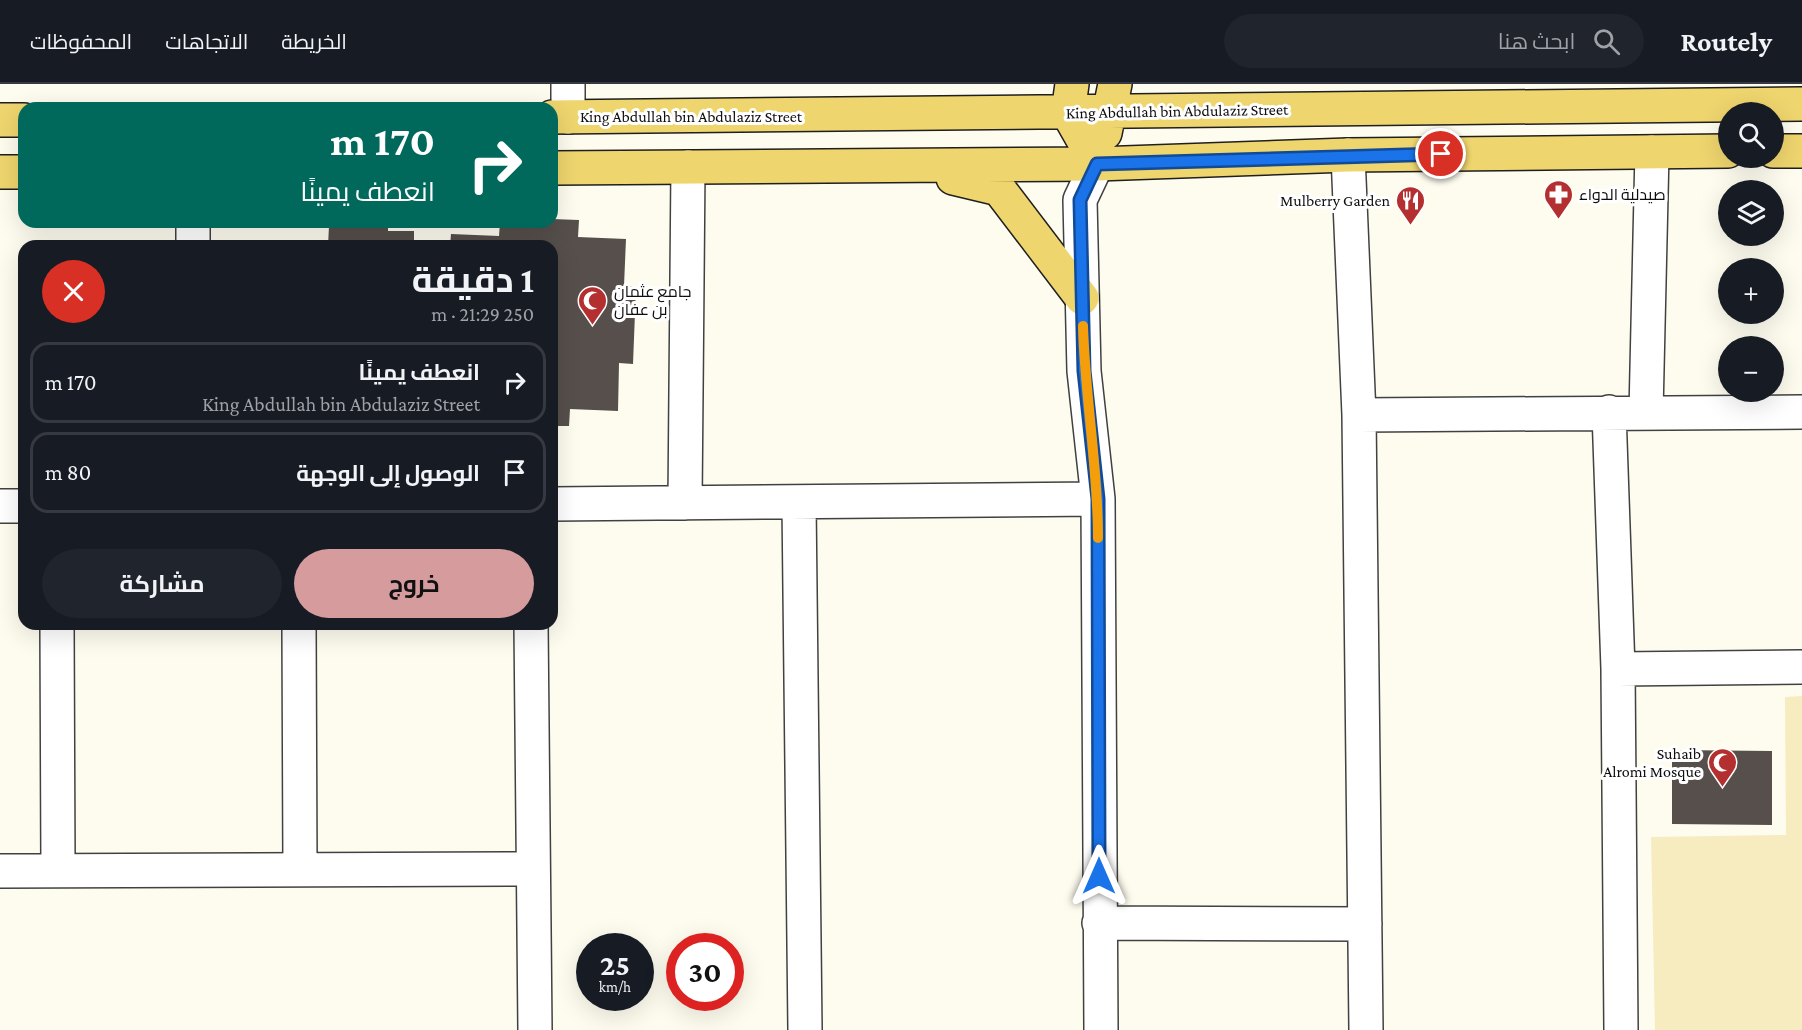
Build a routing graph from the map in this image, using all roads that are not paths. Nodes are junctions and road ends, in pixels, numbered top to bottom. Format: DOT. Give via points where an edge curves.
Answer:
graph roads {
  1 [pos="568,84"];
  2 [pos="1328,84"];
  3 [pos="1646,95"];
  4 [pos="1113,98"];
  5 [pos="1070,99"];
  6 [pos="1802,104"];
  7 [pos="1379,107"];
  8 [pos="560,117"];
  9 [pos="0,120"];
  10 [pos="18,120"];
  11 [pos="1784,151"];
  12 [pos="1802,151"];
  13 [pos="1652,152"];
  14 [pos="1718,152"];
  15 [pos="1348,155"];
  16 [pos="1097,164"];
  17 [pos="901,165"];
  18 [pos="688,167"];
  19 [pos="558,168"];
  20 [pos="0,172"];
  21 [pos="18,172"];
  22 [pos="1082,298"];
  23 [pos="1609,412"];
  24 [pos="1646,412"];
  25 [pos="1802,412"];
  26 [pos="1359,415"];
  27 [pos="1098,499"];
  28 [pos="685,503"];
  29 [pos="799,503"];
  30 [pos="558,504"];
  31 [pos="0,506"];
  32 [pos="18,506"];
  33 [pos="57,630"];
  34 [pos="299,630"];
  35 [pos="531,630"];
  36 [pos="1802,667"];
  37 [pos="1618,669"];
  38 [pos="58,870"];
  39 [pos="300,870"];
  40 [pos="533,870"];
  41 [pos="0,871"];
  42 [pos="1099,923"];
  43 [pos="1365,924"];
  44 [pos="535,1030"];
  45 [pos="805,1030"];
  46 [pos="1101,1030"];
  47 [pos="1366,1030"];
  48 [pos="1621,1030"];
  1 -- 8 [label="street"];
  2 -- 7 [label="main road" via="1339,93"];
  3 -- 6 [label="main road, King Abdullah bin Abdulaziz Street"];
  3 -- 7 [label="main road, King Abdullah bin Abdulaziz Street"];
  4 -- 5 [label="main road, King Abdullah bin Abdulaziz Street"];
  4 -- 7 [label="main road, King Abdullah bin Abdulaziz Street"];
  4 -- 16 [label="main road"];
  5 -- 8 [label="main road, King Abdullah bin Abdulaziz Street"];
  5 -- 16 [label="main road"];
  9 -- 10 [label="main road"];
  11 -- 12 [label="main road"];
  13 -- 14 [label="main road"];
  13 -- 15 [label="main road"];
  13 -- 24 [label="street"];
  15 -- 16 [label="main road"];
  15 -- 26 [label="street"];
  16 -- 17 [label="main road"];
  16 -- 22 [label="street" via="1080,200"];
  17 -- 18 [label="main road"];
  17 -- 22 [label="main road" via="999,189"];
  18 -- 19 [label="main road"];
  18 -- 28 [label="street"];
  20 -- 21 [label="main road"];
  22 -- 27 [label="street" via="1084,371"];
  23 -- 24 [label="street"];
  23 -- 26 [label="street"];
  23 -- 37 [label="street"];
  24 -- 25 [label="street"];
  26 -- 43 [label="street"];
  27 -- 29 [label="street"];
  27 -- 42 [label="street"];
  28 -- 29 [label="street"];
  28 -- 30 [label="street"];
  29 -- 45 [label="street"];
  31 -- 32 [label="street"];
  33 -- 38 [label="street"];
  34 -- 39 [label="street"];
  35 -- 40 [label="street"];
  36 -- 37 [label="street"];
  37 -- 48 [label="street"];
  38 -- 39 [label="street"];
  38 -- 41 [label="street"];
  39 -- 40 [label="street"];
  40 -- 44 [label="street"];
  42 -- 43 [label="street"];
  42 -- 46 [label="street"];
  43 -- 47 [label="street"];
}
